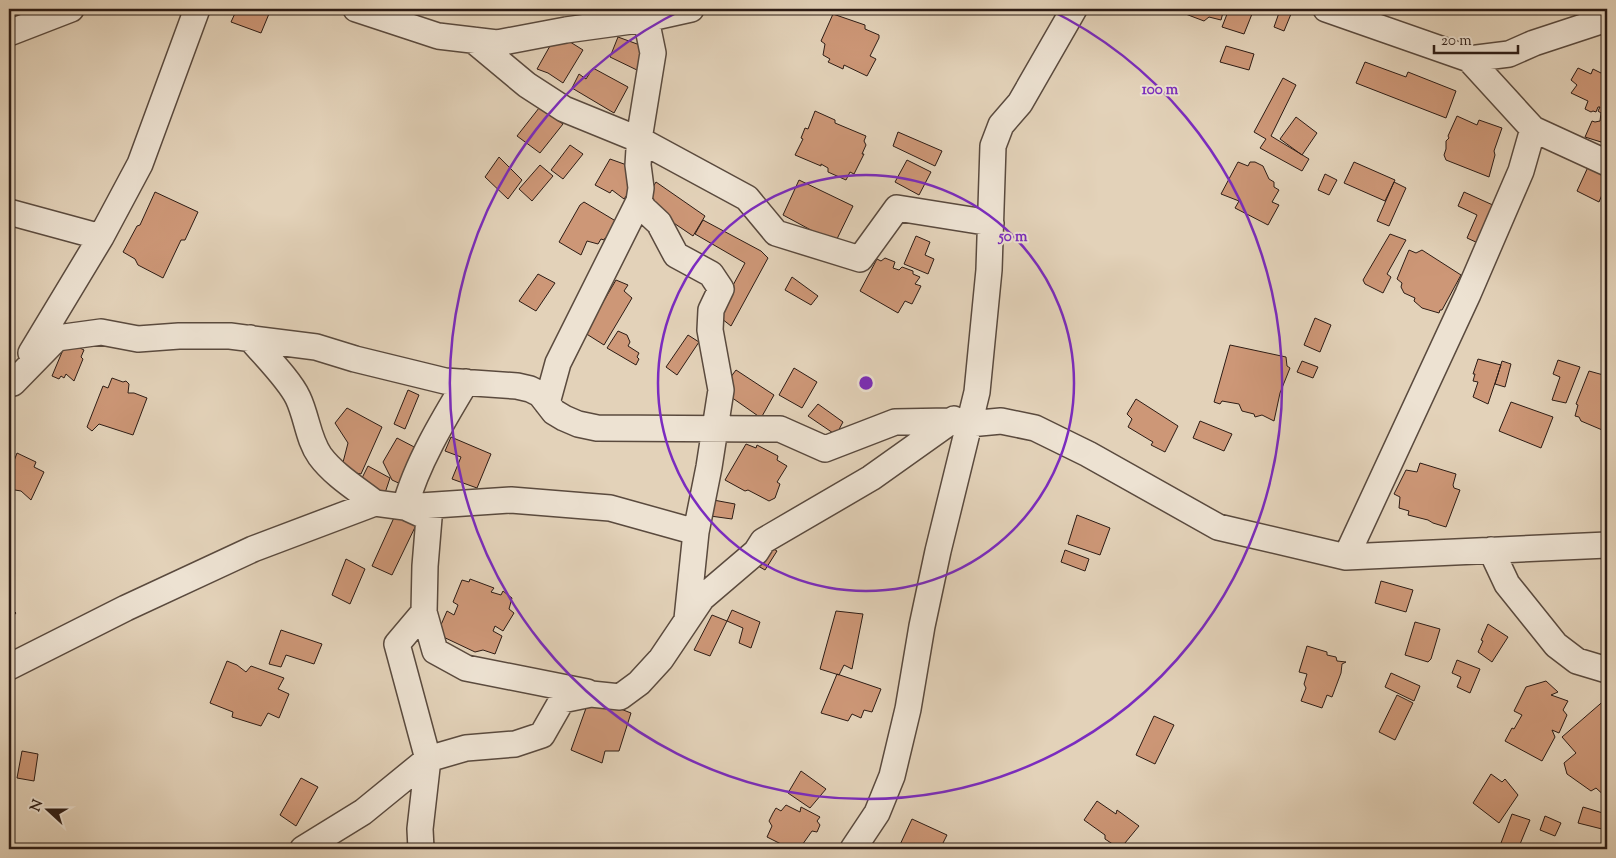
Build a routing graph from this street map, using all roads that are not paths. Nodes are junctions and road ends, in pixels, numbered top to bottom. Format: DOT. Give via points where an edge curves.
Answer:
graph roads {
  1 [pos="71,9"];
  2 [pos="197,9"];
  3 [pos="356,9"];
  4 [pos="691,9"];
  5 [pos="1074,9"];
  6 [pos="1326,9"];
  7 [pos="657,15"];
  8 [pos="1607,19"];
  9 [pos="9,33"];
  10 [pos="473,40"];
  11 [pos="1469,59"];
  12 [pos="1533,129"];
  13 [pos="640,140"];
  14 [pos="1607,163"];
  15 [pos="640,201"];
  16 [pos="9,212"];
  17 [pos="991,223"];
  18 [pos="101,237"];
  19 [pos="250,338"];
  20 [pos="466,382"];
  21 [pos="11,386"];
  22 [pos="547,403"];
  23 [pos="964,419"];
  24 [pos="716,428"];
  25 [pos="375,503"];
  26 [pos="405,507"];
  27 [pos="696,532"];
  28 [pos="1607,545"];
  29 [pos="1491,550"];
  30 [pos="1346,557"];
  31 [pos="424,612"];
  32 [pos="687,619"];
  33 [pos="9,667"];
  34 [pos="1607,670"];
  35 [pos="592,694"];
  36 [pos="428,760"];
  37 [pos="303,849"];
  38 [pos="421,849"];
  39 [pos="853,849"];
  1 -- 9 [label="street"];
  2 -- 18 [label="street" via="140,164"];
  3 -- 10 [label="street" via="438,36"];
  4 -- 7 [label="street"];
  5 -- 17 [label="street" via="1020,102 1001,126 994,146"];
  6 -- 11 [label="street"];
  7 -- 10 [label="street" via="498,43"];
  7 -- 13 [label="street"];
  8 -- 11 [label="street" via="1509,54"];
  10 -- 13 [label="street" via="527,85 564,110"];
  11 -- 12 [label="street"];
  12 -- 14 [label="street"];
  12 -- 30 [label="street" via="1521,171 1468,294"];
  13 -- 15 [label="street"];
  13 -- 17 [label="street" via="746,198 776,232 860,259 897,208"];
  15 -- 22 [label="street" via="558,362"];
  15 -- 24 [label="street" via="644,210 659,223 676,255 711,274 721,289 711,310 710,330 722,390"];
  16 -- 18 [label="street"];
  17 -- 23 [label="street" via="977,392"];
  18 -- 21 [label="street"];
  19 -- 20 [label="street" via="316,347 431,379"];
  19 -- 21 [label="street" via="179,336 138,339 102,332 57,338"];
  19 -- 25 [label="street" via="297,396 312,441 326,464"];
  20 -- 22 [label="street" via="530,389"];
  20 -- 26 [label="street" via="438,428"];
  22 -- 24 [label="street" via="564,418 597,428"];
  23 -- 24 [label="street" via="895,422 826,449 780,429"];
  23 -- 30 [label="street" via="1001,421 1035,428 1218,526"];
  23 -- 32 [label="street" via="763,541 756,552 702,598"];
  23 -- 39 [label="street" via="892,776 877,813"];
  24 -- 27 [label="street"];
  25 -- 26 [label="street"];
  25 -- 33 [label="street" via="253,549"];
  26 -- 27 [label="street" via="511,500 610,508"];
  26 -- 31 [label="street" via="430,518"];
  27 -- 32 [label="street"];
  28 -- 29 [label="street"];
  29 -- 30 [label="street"];
  29 -- 34 [label="street" via="1507,584 1556,645 1577,661"];
  31 -- 35 [label="street" via="435,651 466,668"];
  31 -- 36 [label="street" via="397,644"];
  32 -- 35 [label="street" via="639,683 620,698"];
  35 -- 36 [label="street" via="562,700 542,735 516,744 466,748"];
  36 -- 37 [label="street" via="363,812"];
  36 -- 38 [label="street" via="420,829"];
}
